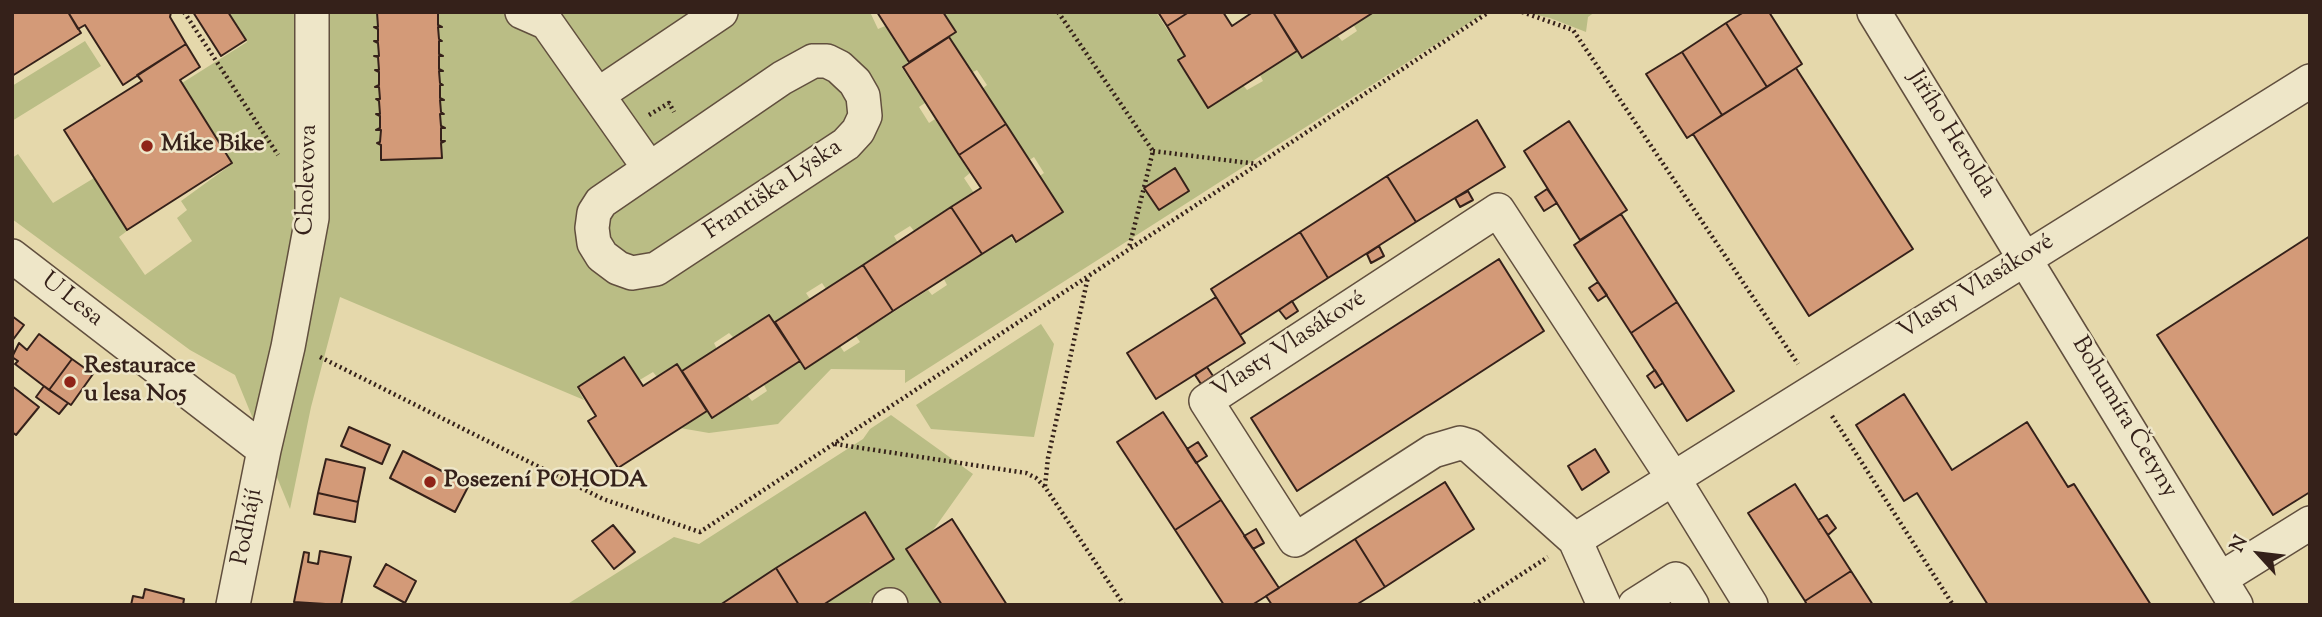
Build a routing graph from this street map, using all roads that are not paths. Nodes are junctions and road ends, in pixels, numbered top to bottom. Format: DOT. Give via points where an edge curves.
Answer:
graph roads {
  1 [pos="312,12"];
  2 [pos="721,12"];
  3 [pos="1874,12"];
  4 [pos="540,16"];
  5 [pos="2310,81"];
  6 [pos="599,94"];
  7 [pos="649,168"];
  8 [pos="12,256"];
  9 [pos="2025,257"];
  10 [pos="264,450"];
  11 [pos="1673,478"];
  12 [pos="2310,523"];
  13 [pos="1575,540"];
  14 [pos="2228,592"];
  15 [pos="233,605"];
  16 [pos="1604,605"];
  17 [pos="1634,605"];
  18 [pos="1692,605"];
  19 [pos="1751,605"];
  1 -- 10 [label="street, Cholevova" via="312,218"];
  2 -- 6 [label="street"];
  3 -- 9 [label="street, Jiřího Herolda"];
  4 -- 6 [label="street"];
  5 -- 9 [label="street, Vlasty Vlasákové"];
  6 -- 7 [label="street"];
  7 -- 7 [label="street, Františka Lýska" via="601,202 593,219 592,236 599,253 632,272 656,269 846,144 861,127 865,101 855,82 839,67 813,61"];
  8 -- 10 [label="street, U Lesa"];
  9 -- 11 [label="street, Vlasty Vlasákové"];
  9 -- 14 [label="street, Bohumíra Četyny"];
  10 -- 15 [label="street, Podhájí"];
  11 -- 13 [label="street, Vlasty Vlasákové"];
  11 -- 13 [label="street, Vlasty Vlasákové" via="1498,210 1206,401 1295,540 1442,447 1460,443 1470,446"];
  11 -- 19 [label="street, Vlasty Vlasákové"];
  12 -- 14 [label="street, Bohumíra Četyny"];
  13 -- 16 [label="street, Vlasty Vlasákové"];
  17 -- 18 [label="street" via="1676,579"];
}
